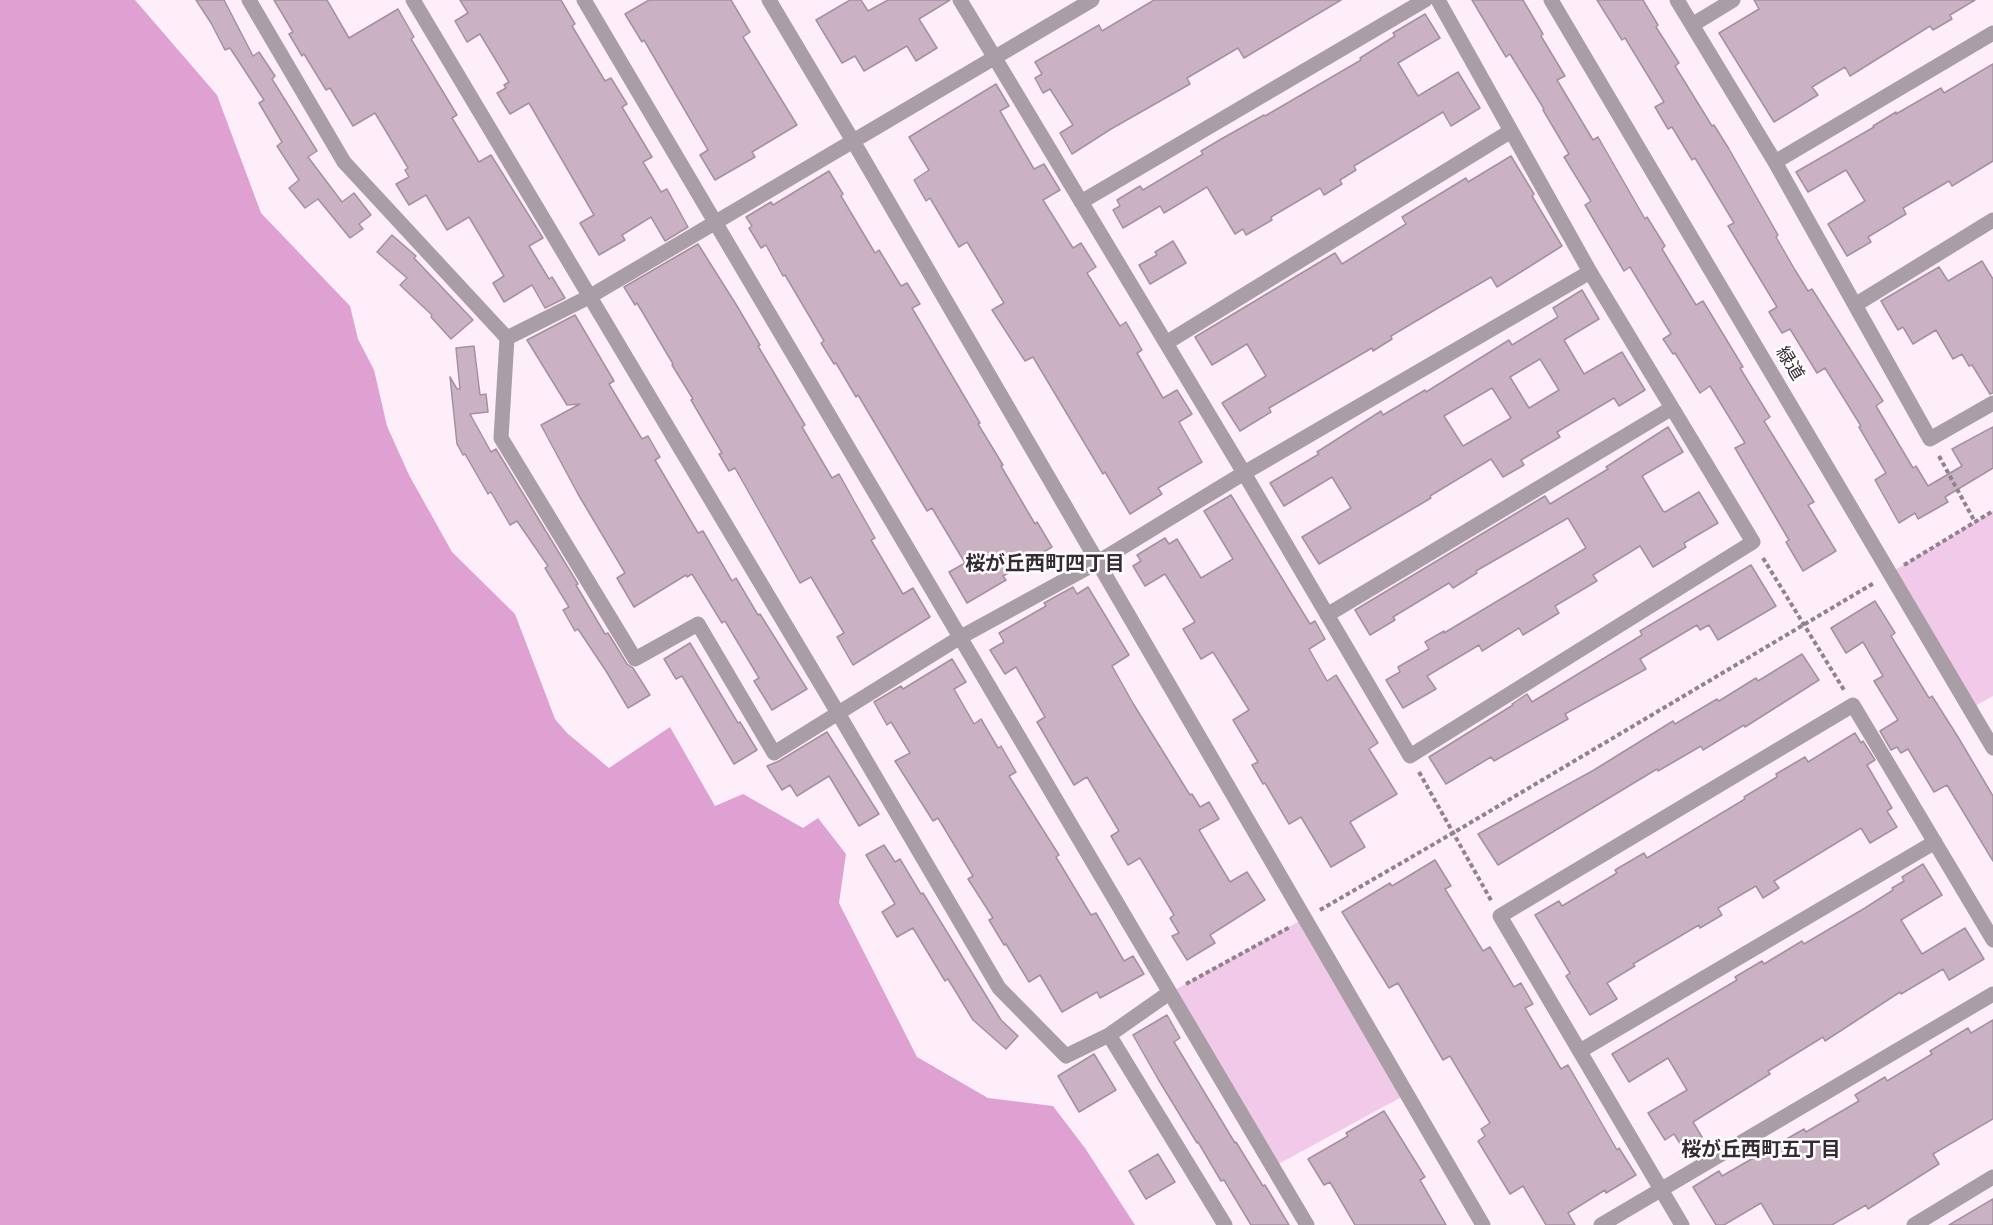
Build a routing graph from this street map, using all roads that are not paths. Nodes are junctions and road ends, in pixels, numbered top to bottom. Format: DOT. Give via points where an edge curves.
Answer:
graph roads {
  1 [pos="249,0"];
  2 [pos="413,0"];
  3 [pos="584,0"];
  4 [pos="769,0"];
  5 [pos="960,0"];
  6 [pos="1092,0"];
  7 [pos="1425,0"];
  8 [pos="1438,0"];
  9 [pos="1551,0"];
  10 [pos="1677,0"];
  11 [pos="1733,0"];
  12 [pos="1692,25"];
  13 [pos="1993,33"];
  14 [pos="994,58"];
  15 [pos="1511,130"];
  16 [pos="853,141"];
  17 [pos="1775,162"];
  18 [pos="1081,202"];
  19 [pos="1993,220"];
  20 [pos="715,222"];
  21 [pos="1590,272"];
  22 [pos="589,297"];
  23 [pos="1855,305"];
  24 [pos="507,338"];
  25 [pos="1166,343"];
  26 [pos="1993,403"];
  27 [pos="1672,408"];
  28 [pos="1244,473"];
  29 [pos="1098,561"];
  30 [pos="1327,615"];
  31 [pos="959,638"];
  32 [pos="838,714"];
  33 [pos="1993,748"];
  34 [pos="1935,842"];
  35 [pos="1993,940"];
  36 [pos="1169,993"];
  37 [pos="1993,994"];
  38 [pos="1109,1035"];
  39 [pos="1580,1051"];
  40 [pos="1993,1177"];
  41 [pos="1662,1189"];
  42 [pos="1225,1225"];
  43 [pos="1307,1225"];
  44 [pos="1483,1225"];
  45 [pos="1601,1225"];
  46 [pos="1682,1225"];
  47 [pos="1914,1225"];
  1 -- 24 [label="street" via="344,162"];
  2 -- 22 [label="street"];
  3 -- 20 [label="street"];
  4 -- 16 [label="street"];
  5 -- 14 [label="street"];
  6 -- 14 [label="street"];
  7 -- 18 [label="street"];
  8 -- 15 [label="street"];
  9 -- 33 [label="street, 緑道"];
  10 -- 12 [label="street"];
  11 -- 12 [label="street"];
  12 -- 17 [label="street"];
  13 -- 17 [label="street"];
  14 -- 16 [label="street"];
  14 -- 18 [label="street"];
  15 -- 21 [label="street"];
  15 -- 25 [label="street"];
  16 -- 20 [label="street"];
  16 -- 29 [label="street"];
  17 -- 23 [label="street"];
  18 -- 25 [label="street"];
  19 -- 23 [label="street"];
  20 -- 22 [label="street"];
  20 -- 31 [label="street"];
  21 -- 27 [label="street"];
  21 -- 28 [label="street"];
  22 -- 24 [label="street"];
  22 -- 32 [label="street"];
  23 -- 26 [label="street" via="1930,439"];
  24 -- 32 [label="street" via="501,438 635,659 698,624 774,753"];
  25 -- 28 [label="street"];
  27 -- 30 [label="street"];
  27 -- 30 [label="street" via="1753,542 1410,756"];
  28 -- 29 [label="street"];
  28 -- 30 [label="street"];
  29 -- 31 [label="street"];
  29 -- 44 [label="street"];
  31 -- 32 [label="street"];
  31 -- 36 [label="street"];
  32 -- 38 [label="street" via="999,988 1066,1056"];
  34 -- 35 [label="street"];
  34 -- 39 [label="street"];
  34 -- 39 [label="street" via="1853,705 1500,916"];
  36 -- 38 [label="street"];
  36 -- 43 [label="street"];
  37 -- 41 [label="street"];
  38 -- 42 [label="street"];
  39 -- 41 [label="street"];
  40 -- 47 [label="street"];
  41 -- 45 [label="street"];
  41 -- 46 [label="street"];
}
